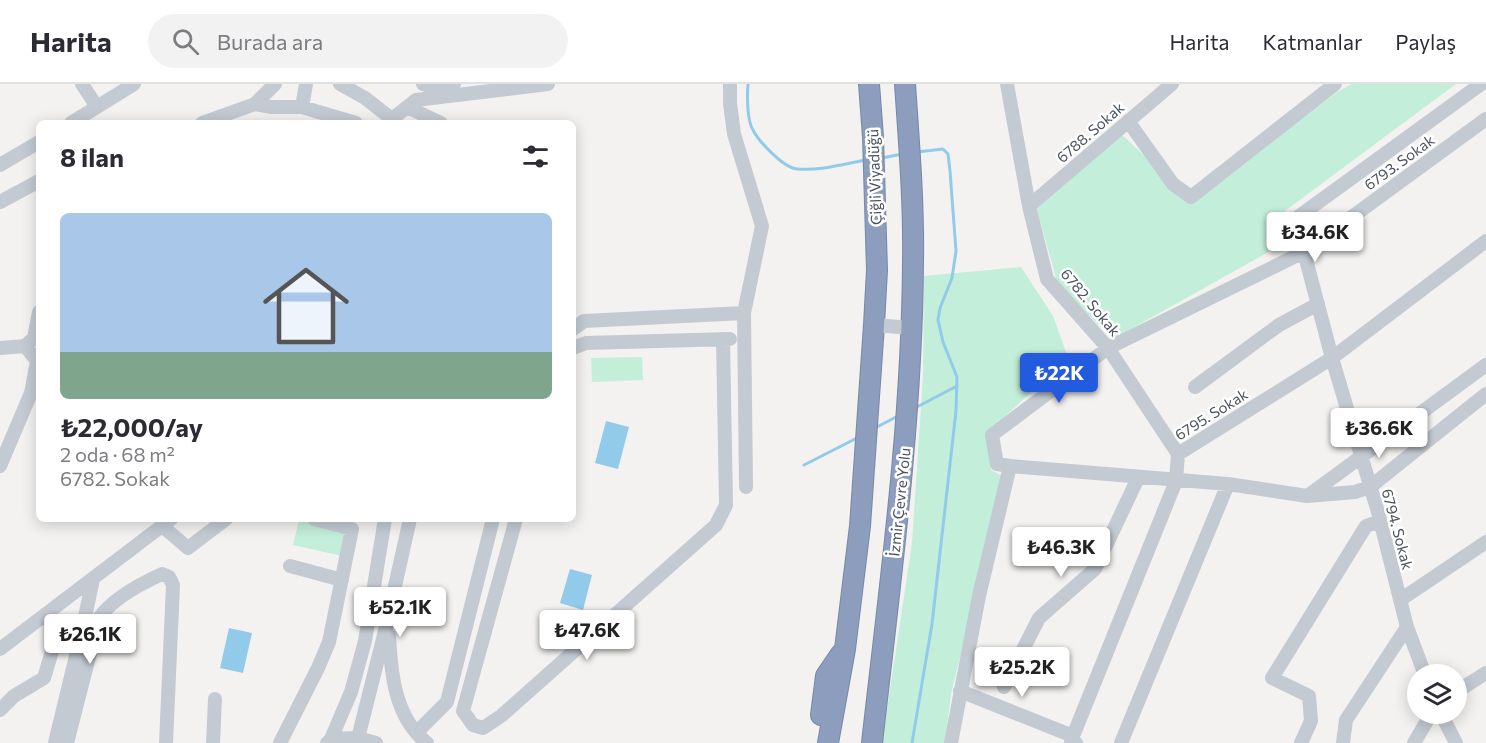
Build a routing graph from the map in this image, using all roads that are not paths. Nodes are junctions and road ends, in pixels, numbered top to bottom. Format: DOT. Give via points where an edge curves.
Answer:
graph roads {
  1 [pos="82,84"];
  2 [pos="134,84"];
  3 [pos="306,84"];
  4 [pos="340,84"];
  5 [pos="423,84"];
  6 [pos="454,84"];
  7 [pos="548,84"];
  8 [pos="730,84"];
  9 [pos="869,84"];
  10 [pos="905,84"];
  11 [pos="1007,84"];
  12 [pos="1172,84"];
  13 [pos="1335,84"];
  14 [pos="1481,84"];
  15 [pos="274,85"];
  16 [pos="521,86"];
  17 [pos="255,104"];
  18 [pos="97,107"];
  19 [pos="272,107"];
  20 [pos="302,107"];
  21 [pos="407,107"];
  22 [pos="1486,119"];
  23 [pos="76,120"];
  24 [pos="210,120"];
  25 [pos="346,120"];
  26 [pos="394,120"];
  27 [pos="396,120"];
  28 [pos="435,120"];
  29 [pos="1128,121"];
  30 [pos="36,144"];
  31 [pos="0,165"];
  32 [pos="36,183"];
  33 [pos="0,202"];
  34 [pos="1029,207"];
  35 [pos="1276,233"];
  36 [pos="1486,241"];
  37 [pos="1304,252"];
  38 [pos="1318,304"];
  39 [pos="744,313"];
  40 [pos="874,325"];
  41 [pos="576,327"];
  42 [pos="36,328"];
  43 [pos="912,328"];
  44 [pos="744,338"];
  45 [pos="723,339"];
  46 [pos="25,346"];
  47 [pos="576,347"];
  48 [pos="0,348"];
  49 [pos="1108,348"];
  50 [pos="1332,358"];
  51 [pos="36,360"];
  52 [pos="1486,365"];
  53 [pos="36,366"];
  54 [pos="1195,387"];
  55 [pos="1486,394"];
  56 [pos="1178,454"];
  57 [pos="1362,456"];
  58 [pos="0,466"];
  59 [pos="1010,466"];
  60 [pos="1138,478"];
  61 [pos="1176,481"];
  62 [pos="1228,484"];
  63 [pos="1370,487"];
  64 [pos="746,488"];
  65 [pos="1307,496"];
  66 [pos="1380,521"];
  67 [pos="222,522"];
  68 [pos="325,522"];
  69 [pos="385,522"];
  70 [pos="409,522"];
  71 [pos="492,522"];
  72 [pos="515,522"];
  73 [pos="167,523"];
  74 [pos="1486,542"];
  75 [pos="290,566"];
  76 [pos="93,579"];
  77 [pos="342,580"];
  78 [pos="1400,600"];
  79 [pos="47,614"];
  80 [pos="388,620"];
  81 [pos="1407,627"];
  82 [pos="0,650"];
  83 [pos="845,650"];
  84 [pos="1421,664"];
  85 [pos="1486,673"];
  86 [pos="1467,685"];
  87 [pos="1004,687"];
  88 [pos="960,691"];
  89 [pos="215,699"];
  90 [pos="0,710"];
  91 [pos="1425,724"];
  92 [pos="1447,724"];
  93 [pos="417,732"];
  94 [pos="1074,739"];
  95 [pos="356,740"];
  96 [pos="331,742"];
  97 [pos="55,743"];
  98 [pos="67,743"];
  99 [pos="166,743"];
  100 [pos="213,743"];
  101 [pos="280,743"];
  102 [pos="376,743"];
  103 [pos="427,743"];
  104 [pos="816,743"];
  105 [pos="828,743"];
  106 [pos="872,743"];
  107 [pos="951,743"];
  108 [pos="1121,743"];
  109 [pos="1300,743"];
  110 [pos="1343,743"];
  111 [pos="1414,743"];
  112 [pos="1456,743"];
  1 -- 18 [label="street"];
  2 -- 18 [label="street"];
  3 -- 20 [label="street"];
  4 -- 26 [label="street"];
  5 -- 6 [label="street" via="435,88"];
  7 -- 16 [label="street"];
  8 -- 39 [label="street" via="734,134 762,226"];
  9 -- 40 [label="highway, Çiğli Viyadüğü" via="877,270"];
  10 -- 43 [label="highway, İzmir Çevre Yolu"];
  11 -- 34 [label="street, 6782. Sokak"];
  12 -- 29 [label="street, 6788. Sokak"];
  13 -- 29 [label="street" via="1191,196 1173,184"];
  14 -- 35 [label="street"];
  15 -- 17 [label="street"];
  15 -- 19 [label="street"];
  16 -- 21 [label="street" via="416,100"];
  17 -- 19 [label="street"];
  17 -- 24 [label="street"];
  18 -- 23 [label="street"];
  19 -- 20 [label="street"];
  20 -- 25 [label="street"];
  21 -- 27 [label="street"];
  21 -- 28 [label="street"];
  22 -- 37 [label="street, 6793. Sokak"];
  29 -- 34 [label="street, 6788. Sokak"];
  30 -- 31 [label="street"];
  32 -- 33 [label="street"];
  34 -- 49 [label="street, 6782. Sokak" via="1047,279"];
  36 -- 50 [label="street, 6795. Sokak"];
  37 -- 38 [label="street, 6794. Sokak"];
  37 -- 49 [label="street, 6793. Sokak"];
  38 -- 50 [label="street, 6794. Sokak"];
  38 -- 54 [label="street" via="1279,325"];
  39 -- 41 [label="street" via="584,321"];
  39 -- 44 [label="street"];
  40 -- 43 [label="street"];
  40 -- 83 [label="highway" via="863,498"];
  42 -- 46 [label="street" via="34,338"];
  43 -- 106 [label="highway, İzmir Çevre Yolu" via="904,449"];
  44 -- 45 [label="street"];
  44 -- 64 [label="street"];
  45 -- 47 [label="street" via="586,343"];
  45 -- 72 [label="street" via="726,505 716,525 483,728 473,725 463,711"];
  46 -- 48 [label="street"];
  46 -- 51 [label="street"];
  49 -- 56 [label="street, 6782. Sokak"];
  49 -- 59 [label="street, 6793. Sokak" via="992,435 997,464"];
  50 -- 56 [label="street, 6795. Sokak"];
  50 -- 57 [label="street, 6794. Sokak"];
  52 -- 57 [label="street"];
  53 -- 58 [label="street" via="31,393"];
  55 -- 63 [label="street"];
  56 -- 61 [label="street, 6795. Sokak"];
  57 -- 63 [label="street, 6794. Sokak"];
  57 -- 65 [label="street"];
  59 -- 60 [label="street"];
  59 -- 88 [label="street"];
  60 -- 61 [label="street"];
  60 -- 87 [label="street" via="1095,569 1039,618"];
  61 -- 62 [label="street"];
  61 -- 94 [label="street, 6795. Sokak"];
  62 -- 65 [label="street"];
  62 -- 108 [label="street"];
  63 -- 65 [label="street"];
  63 -- 66 [label="street, 6794. Sokak"];
  66 -- 78 [label="street, 6794. Sokak"];
  66 -- 109 [label="street" via="1366,526 1272,678 1309,696 1311,721"];
  67 -- 73 [label="street" via="188,548"];
  68 -- 77 [label="street" via="352,529"];
  69 -- 96 [label="street" via="365,641 351,692"];
  70 -- 80 [label="street"];
  71 -- 93 [label="street" via="447,702"];
  73 -- 76 [label="street"];
  74 -- 78 [label="street"];
  75 -- 77 [label="street"];
  76 -- 79 [label="street"];
  76 -- 97 [label="street"];
  77 -- 101 [label="street" via="325,652"];
  78 -- 81 [label="street, 6794. Sokak"];
  79 -- 82 [label="street"];
  79 -- 90 [label="street" via="56,638 44,678 14,696"];
  80 -- 93 [label="street" via="390,660 399,704"];
  80 -- 95 [label="street"];
  81 -- 84 [label="street, 6794. Sokak"];
  81 -- 110 [label="street" via="1346,720"];
  83 -- 104 [label="highway" via="826,676"];
  83 -- 105 [label="highway"];
  85 -- 86 [label="street"];
  88 -- 94 [label="street"];
  88 -- 107 [label="street"];
  89 -- 100 [label="street"];
  91 -- 111 [label="street"];
  92 -- 112 [label="street"];
  93 -- 103 [label="street"];
  95 -- 96 [label="street"];
  95 -- 102 [label="street"];
  98 -- 99 [label="street" via="99,618 140,584 162,574 173,585"];
}
